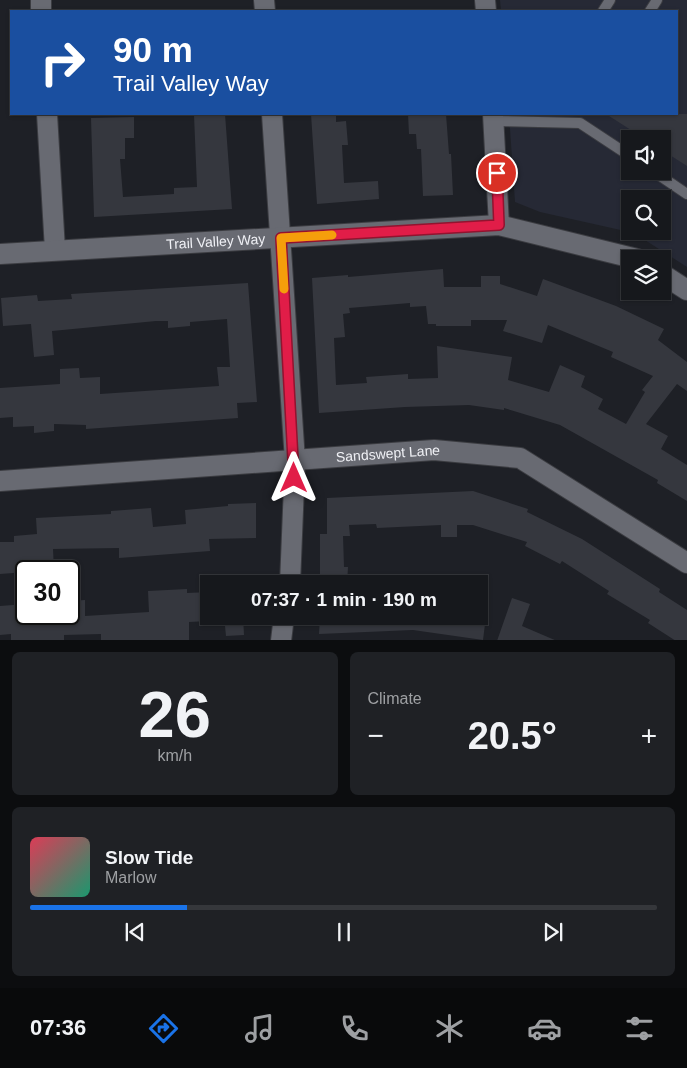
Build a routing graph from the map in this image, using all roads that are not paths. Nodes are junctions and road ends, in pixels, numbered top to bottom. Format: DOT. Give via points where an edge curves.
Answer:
graph roads {
  1 [pos="47,115"];
  2 [pos="272,115"];
  3 [pos="585,115"];
  4 [pos="494,118"];
  5 [pos="580,123"];
  6 [pos="621,150"];
  7 [pos="666,180"];
  8 [pos="687,194"];
  9 [pos="499,225"];
  10 [pos="281,238"];
  11 [pos="55,250"];
  12 [pos="0,254"];
  13 [pos="621,255"];
  14 [pos="671,280"];
  15 [pos="687,290"];
  16 [pos="295,461"];
  17 [pos="0,481"];
  18 [pos="687,563"];
  19 [pos="290,575"];
  20 [pos="282,625"];
  21 [pos="280,640"];
  1 -- 11 [label="street"];
  2 -- 10 [label="street"];
  3 -- 5 [label="lane"];
  4 -- 5 [label="lane"];
  4 -- 9 [label="street"];
  5 -- 6 [label="lane"];
  7 -- 8 [label="lane"];
  9 -- 10 [label="street, Trail Valley Way"];
  9 -- 13 [label="street, Trail Valley Way"];
  10 -- 11 [label="street, Trail Valley Way"];
  10 -- 16 [label="street"];
  11 -- 12 [label="street, Trail Valley Way"];
  14 -- 15 [label="street"];
  16 -- 17 [label="street, Sandswept Lane"];
  16 -- 18 [label="street, Sandswept Lane" via="434,450 520,458"];
  16 -- 19 [label="street"];
  20 -- 21 [label="street"];
}
